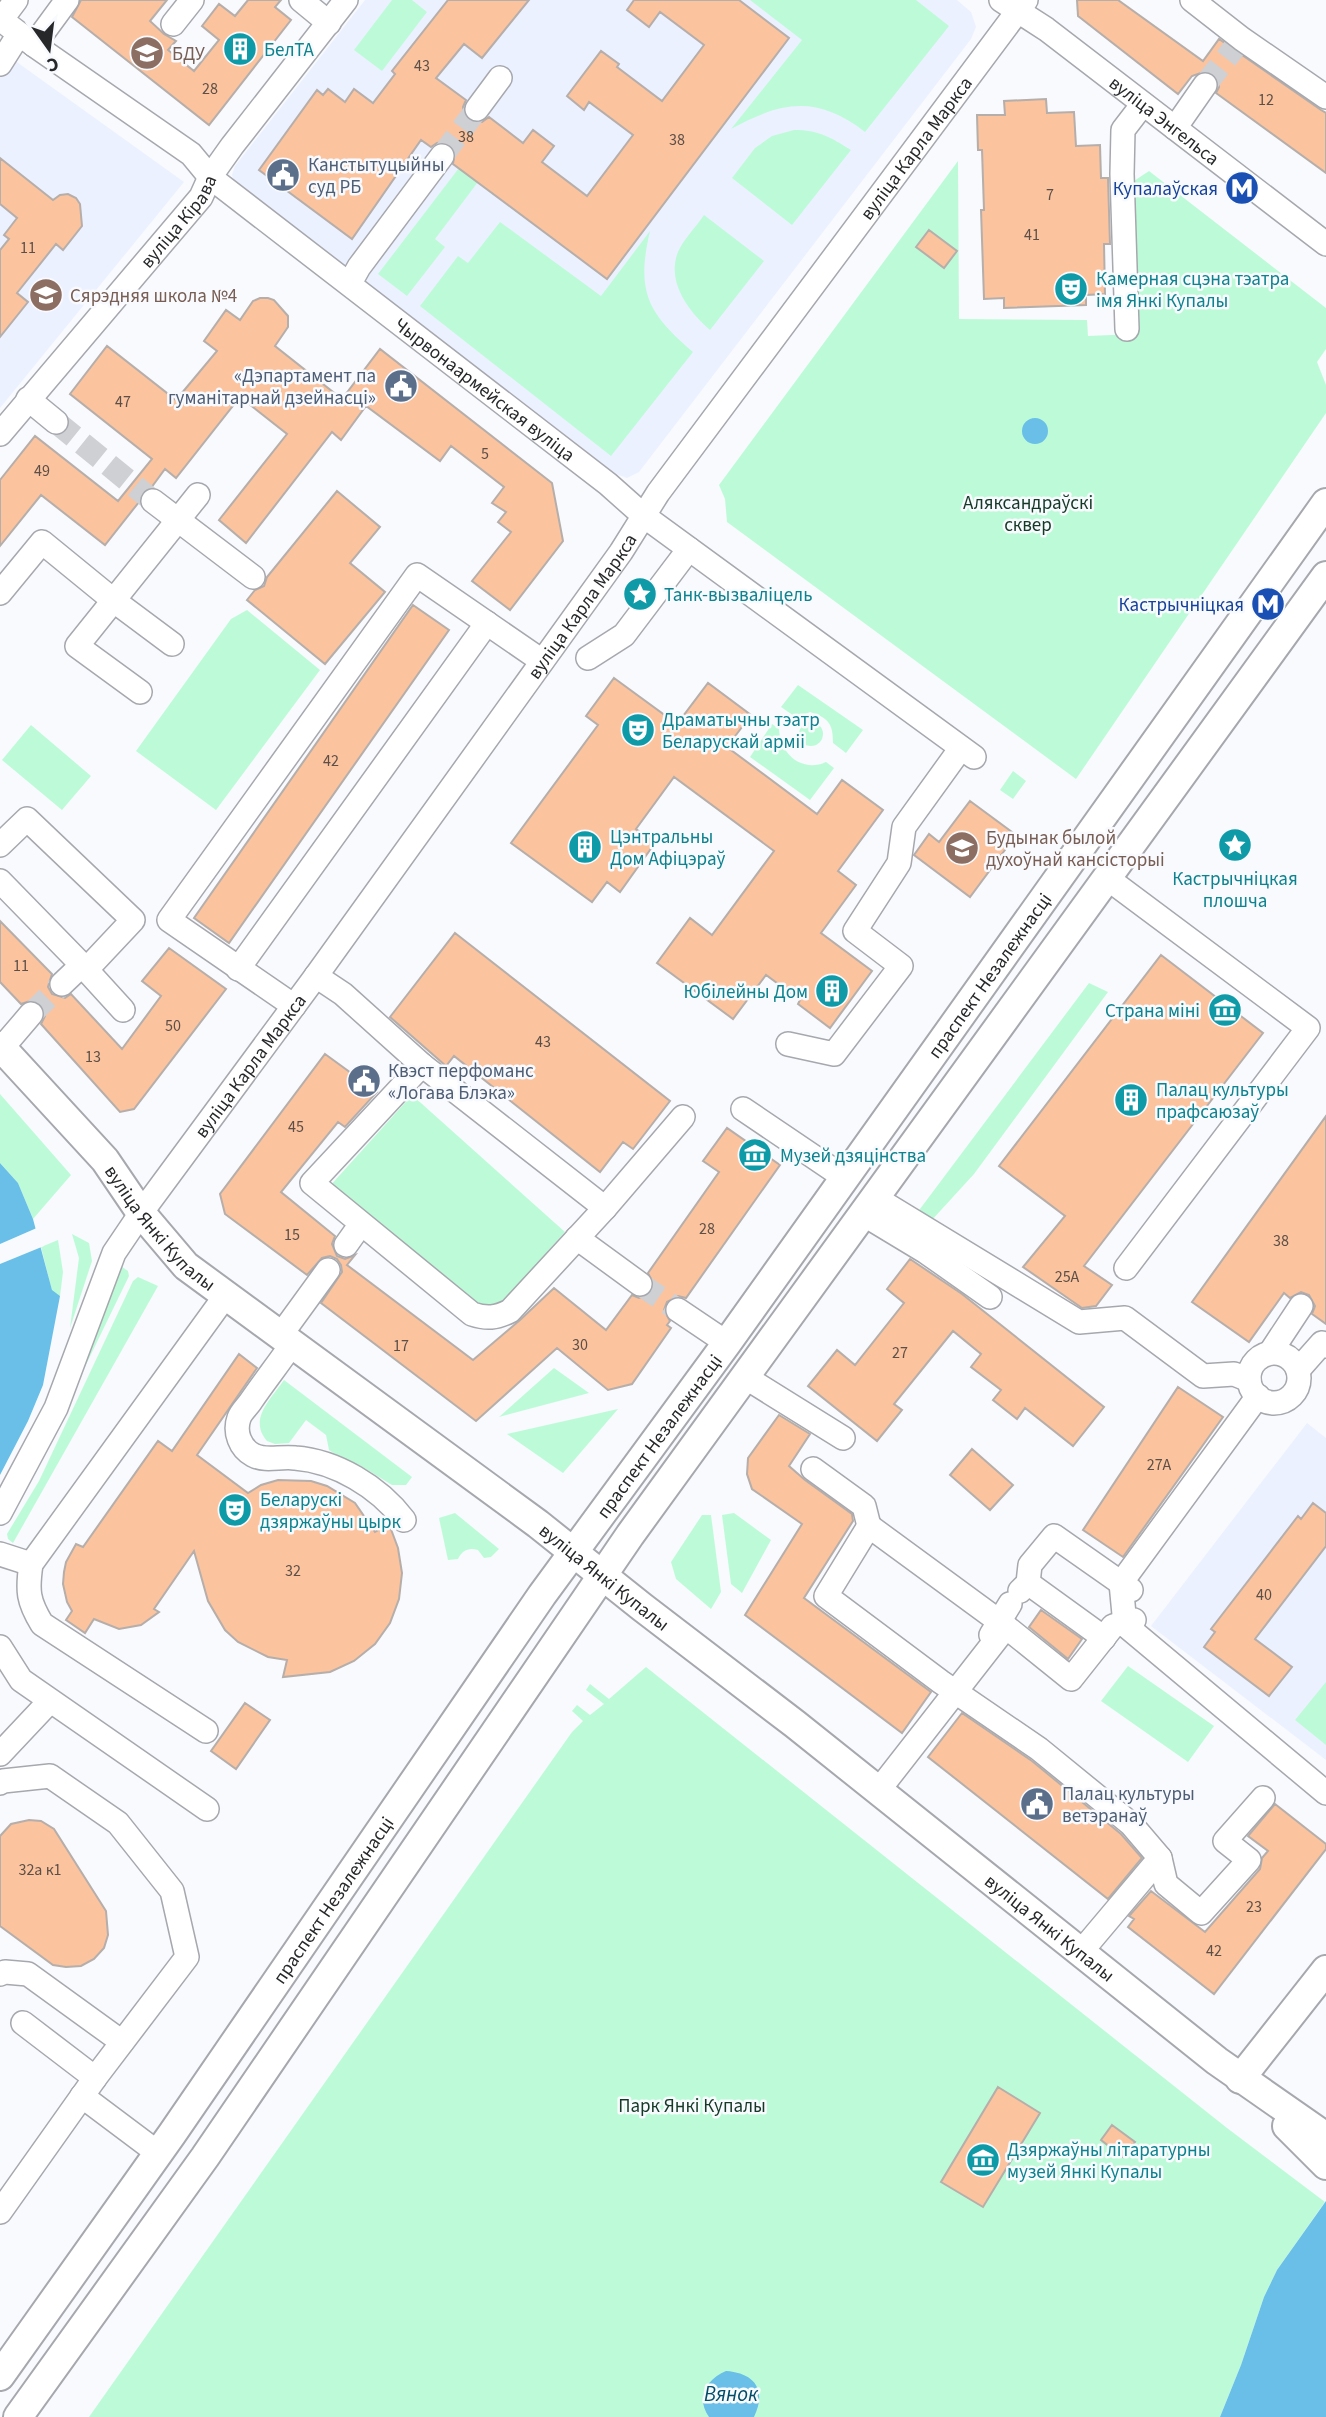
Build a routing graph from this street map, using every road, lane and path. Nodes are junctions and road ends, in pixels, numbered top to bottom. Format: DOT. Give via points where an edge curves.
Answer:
graph roads {
  1 [pos="16,0"];
  2 [pos="67,0"];
  3 [pos="192,0"];
  4 [pos="301,0"];
  5 [pos="346,0"];
  6 [pos="1192,0"];
  7 [pos="1015,4"];
  8 [pos="329,23"];
  9 [pos="173,24"];
  10 [pos="14,29"];
  11 [pos="0,64"];
  12 [pos="500,78"];
  13 [pos="1205,85"];
  14 [pos="1326,97"];
  15 [pos="1143,104"];
  16 [pos="477,108"];
  17 [pos="1175,128"];
  18 [pos="1123,130"];
  19 [pos="442,156"];
  20 [pos="211,177"];
  21 [pos="1109,178"];
  22 [pos="1322,232"];
  23 [pos="350,284"];
  24 [pos="1126,329"];
  25 [pos="28,399"];
  26 [pos="56,422"];
  27 [pos="0,434"];
  28 [pos="198,495"];
  29 [pos="153,501"];
  30 [pos="1326,503"];
  31 [pos="644,516"];
  32 [pos="178,519"];
  33 [pos="689,549"];
  34 [pos="253,576"];
  35 [pos="1326,576"];
  36 [pos="0,593"];
  37 [pos="113,600"];
  38 [pos="487,623"];
  39 [pos="172,644"];
  40 [pos="588,658"];
  41 [pos="542,661"];
  42 [pos="140,692"];
  43 [pos="0,845"];
  44 [pos="1107,878"];
  45 [pos="0,881"];
  46 [pos="84,967"];
  47 [pos="238,969"];
  48 [pos="316,976"];
  49 [pos="62,985"];
  50 [pos="294,1006"];
  51 [pos="123,1010"];
  52 [pos="31,1014"];
  53 [pos="788,1044"];
  54 [pos="1,1047"];
  55 [pos="422,1065"];
  56 [pos="743,1110"];
  57 [pos="683,1117"];
  58 [pos="845,1178"];
  59 [pos="869,1206"];
  60 [pos="605,1208"];
  61 [pos="141,1213"];
  62 [pos="361,1224"];
  63 [pos="577,1238"];
  64 [pos="346,1245"];
  65 [pos="1126,1268"];
  66 [pos="328,1270"];
  67 [pos="640,1284"];
  68 [pos="226,1295"];
  69 [pos="990,1297"];
  70 [pos="678,1310"];
  71 [pos="1307,1310"];
  72 [pos="286,1340"];
  73 [pos="727,1343"];
  74 [pos="1326,1346"];
  75 [pos="1284,1360"];
  76 [pos="745,1377"];
  77 [pos="1258,1392"];
  78 [pos="843,1438"];
  79 [pos="813,1469"];
  80 [pos="0,1513"];
  81 [pos="404,1520"];
  82 [pos="869,1526"];
  83 [pos="574,1551"];
  84 [pos="0,1554"];
  85 [pos="32,1564"];
  86 [pos="604,1575"];
  87 [pos="1126,1587"];
  88 [pos="1013,1605"];
  89 [pos="1129,1623"];
  90 [pos="1104,1637"];
  91 [pos="0,1647"];
  92 [pos="953,1690"];
  93 [pos="49,1702"];
  94 [pos="206,1731"];
  95 [pos="0,1754"];
  96 [pos="883,1779"];
  97 [pos="1326,1781"];
  98 [pos="0,1783"];
  99 [pos="1326,1793"];
  100 [pos="1263,1798"];
  101 [pos="207,1809"];
  102 [pos="1160,1858"];
  103 [pos="1080,1953"];
  104 [pos="1326,1970"];
  105 [pos="0,1974"];
  106 [pos="23,2023"];
  107 [pos="122,2042"];
  108 [pos="1240,2079"];
  109 [pos="89,2087"];
  110 [pos="1326,2137"];
  111 [pos="158,2153"];
  112 [pos="1326,2165"];
  113 [pos="1,2208"];
  114 [pos="0,2376"];
  115 [pos="18,2417"];
  1 -- 10 [label="street"];
  2 -- 10 [label="street"];
  3 -- 9 [label="street"];
  4 -- 8 [label="street"];
  5 -- 8 [label="street, вуліца Кірава"];
  6 -- 14 [label="street" via="1238,43"];
  7 -- 15 [label="street, вуліца Энгельса"];
  7 -- 31 [label="street, вуліца Карла Маркса"];
  8 -- 20 [label="street, вуліца Кірава"];
  10 -- 11 [label="street"];
  10 -- 20 [label="street, Чырвонаармейская вуліца" via="191,154"];
  12 -- 16 [label="street"];
  13 -- 17 [label="street"];
  15 -- 17 [label="street, вуліца Энгельса"];
  15 -- 18 [label="street"];
  17 -- 22 [label="street, вуліца Энгельса"];
  18 -- 21 [label="street" via="1109,153"];
  18 -- 24 [label="street"];
  19 -- 23 [label="street"];
  20 -- 23 [label="street, Чырвонаармейская вуліца"];
  20 -- 25 [label="street, вуліца Кірава" via="201,197"];
  23 -- 31 [label="street, Чырвонаармейская вуліца"];
  25 -- 26 [label="street"];
  25 -- 27 [label="street, вуліца Кірава"];
  28 -- 32 [label="street"];
  29 -- 32 [label="street"];
  30 -- 58 [label="main road, праспект Незалежнасці"];
  31 -- 33 [label="street, Чырвонаармейская вуліца"];
  31 -- 41 [label="street, вуліца Карла Маркса"];
  32 -- 34 [label="street"];
  32 -- 37 [label="street"];
  33 -- 40 [label="street" via="624,635"];
  33 -- 53 [label="street, Чырвонаармейская вуліца" via="968,752 904,827 899,863 855,931 901,966 834,1054"];
  35 -- 44 [label="main road, праспект Незалежнасці"];
  36 -- 37 [label="street" via="42,542"];
  37 -- 39 [label="street"];
  37 -- 42 [label="street" via="77,646"];
  38 -- 41 [label="street"];
  38 -- 47 [label="street"];
  38 -- 47 [label="street" via="417,575 281,763 169,920"];
  41 -- 48 [label="street, вуліца Карла Маркса"];
  43 -- 46 [label="street" via="27,819 133,920"];
  44 -- 59 [label="main road, праспект Незалежнасці"];
  44 -- 65 [label="street" via="1308,1028"];
  45 -- 46 [label="street"];
  46 -- 49 [label="street"];
  46 -- 51 [label="street"];
  47 -- 50 [label="street"];
  48 -- 50 [label="street, вуліца Карла Маркса"];
  48 -- 55 [label="street" via="343,994"];
  50 -- 61 [label="street, вуліца Карла Маркса"];
  52 -- 54 [label="street"];
  54 -- 61 [label="main road, вуліца Янкі Купалы" via="105,1160"];
  55 -- 60 [label="street"];
  55 -- 62 [label="street" via="312,1183"];
  56 -- 58 [label="street"];
  57 -- 60 [label="street"];
  58 -- 73 [label="main road, праспект Незалежнасці"];
  59 -- 69 [label="street"];
  59 -- 76 [label="main road, праспект Незалежнасці"];
  59 -- 77 [label="street" via="1079,1322 1125,1318 1203,1376 1234,1374"];
  60 -- 63 [label="street"];
  61 -- 68 [label="main road, вуліца Янкі Купалы" via="186,1266"];
  61 -- 80 [label="street, вуліца Карла Маркса" via="114,1254 56,1408"];
  62 -- 63 [label="street" via="472,1314 485,1318 510,1311"];
  62 -- 64 [label="street"];
  63 -- 67 [label="street"];
  66 -- 72 [label="street"];
  68 -- 72 [label="main road, вуліца Янкі Купалы"];
  68 -- 85 [label="street"];
  70 -- 73 [label="street"];
  71 -- 75 [label="street"];
  72 -- 81 [label="street" via="239,1418 237,1435 242,1446 267,1460 309,1459 334,1468 371,1488"];
  72 -- 83 [label="main road, вуліца Янкі Купалы"];
  73 -- 83 [label="main road, праспект Незалежнасці"];
  74 -- 75 [label="street" via="1322,1343"];
  75 -- 77 [label="street" via="1257,1360 1252,1365"];
  75 -- 77 [label="street" via="1298,1385 1289,1397 1283,1401"];
  76 -- 78 [label="street"];
  76 -- 86 [label="main road, праспект Незалежнасці"];
  77 -- 87 [label="street"];
  79 -- 82 [label="street" via="864,1506"];
  82 -- 88 [label="street"];
  82 -- 92 [label="street" via="825,1595"];
  83 -- 86 [label="main road, вуліца Янкі Купалы"];
  83 -- 111 [label="main road, праспект Незалежнасці"];
  84 -- 85 [label="street"];
  85 -- 94 [label="street" via="30,1605 42,1624"];
  86 -- 96 [label="main road, вуліца Янкі Купалы"];
  86 -- 115 [label="main road, праспект Незалежнасці" via="205,2157"];
  87 -- 88 [label="street" via="1054,1536 1030,1565"];
  87 -- 89 [label="street"];
  88 -- 90 [label="street"];
  88 -- 90 [label="street" via="1071,1679"];
  88 -- 92 [label="street"];
  89 -- 90 [label="street" via="1113,1626"];
  89 -- 97 [label="street"];
  89 -- 99 [label="street"];
  91 -- 93 [label="street" via="21,1680"];
  92 -- 96 [label="street"];
  92 -- 102 [label="street" via="1039,1749 1131,1825"];
  93 -- 95 [label="street"];
  93 -- 101 [label="street"];
  96 -- 103 [label="main road, вуліца Янкі Купалы"];
  98 -- 107 [label="street" via="50,1776 118,1823 172,1891 187,1956"];
  100 -- 102 [label="street" via="1225,1841 1249,1860 1201,1913 1166,1884"];
  102 -- 103 [label="street"];
  103 -- 108 [label="main road, вуліца Янкі Купалы"];
  104 -- 108 [label="main road"];
  105 -- 107 [label="street" via="28,1974"];
  106 -- 109 [label="street"];
  107 -- 109 [label="street"];
  108 -- 110 [label="main road, вуліца Янкі Купалы"];
  108 -- 112 [label="main road, вуліца Янкі Купалы"];
  109 -- 111 [label="street"];
  109 -- 113 [label="street"];
  111 -- 114 [label="main road, праспект Незалежнасці"];
}
